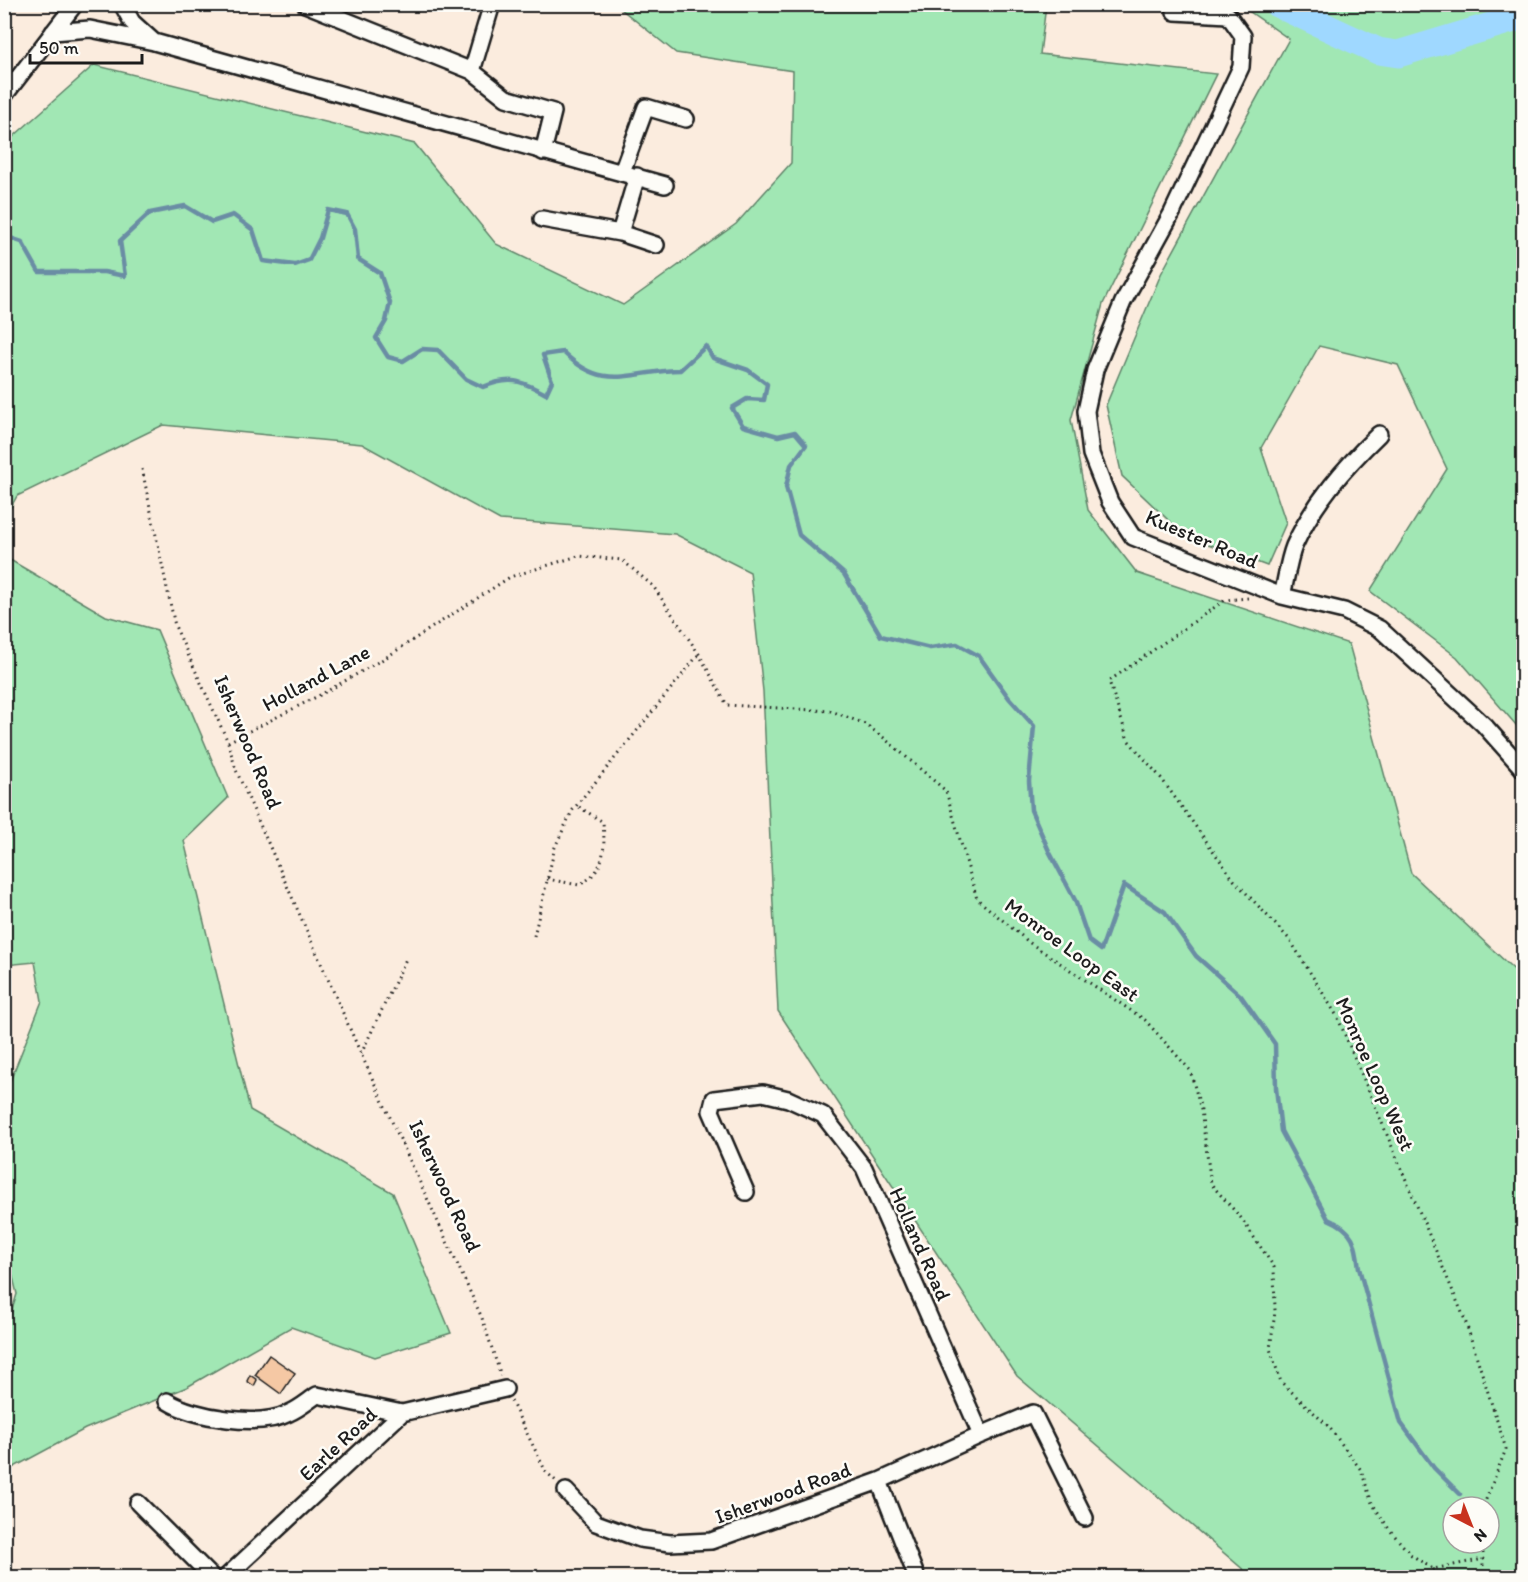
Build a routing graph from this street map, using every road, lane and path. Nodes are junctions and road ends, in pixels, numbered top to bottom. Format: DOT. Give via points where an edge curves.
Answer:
graph roads {
  1 [pos="75,4"];
  2 [pos="122,4"];
  3 [pos="305,4"];
  4 [pos="492,4"];
  5 [pos="1175,12"];
  6 [pos="53,32"];
  7 [pos="154,42"];
  8 [pos="472,70"];
  9 [pos="4,96"];
  10 [pos="686,119"];
  11 [pos="543,152"];
  12 [pos="629,174"];
  13 [pos="665,185"];
  14 [pos="542,219"];
  15 [pos="620,232"];
  16 [pos="656,245"];
  17 [pos="1378,434"];
  18 [pos="142,469"];
  19 [pos="1282,596"];
  20 [pos="417,640"];
  21 [pos="699,654"];
  22 [pos="228,742"];
  23 [pos="1524,770"];
  24 [pos="576,805"];
  25 [pos="548,879"];
  26 [pos="534,936"];
  27 [pos="406,959"];
  28 [pos="361,1054"];
  29 [pos="746,1192"];
  30 [pos="505,1389"];
  31 [pos="167,1401"];
  32 [pos="402,1413"];
  33 [pos="981,1435"];
  34 [pos="879,1481"];
  35 [pos="566,1491"];
  36 [pos="1488,1495"];
  37 [pos="138,1503"];
  38 [pos="1085,1518"];
  39 [pos="1484,1555"];
  40 [pos="1484,1559"];
  41 [pos="1433,1569"];
  42 [pos="213,1578"];
  43 [pos="225,1578"];
  44 [pos="917,1578"];
  45 [pos="1442,1578"];
  46 [pos="1483,1578"];
  1 -- 6 [label="street"];
  2 -- 7 [label="street" via="132,22"];
  3 -- 8 [label="street"];
  4 -- 8 [label="street"];
  5 -- 19 [label="street, Kuester Road" via="1228,15 1243,36 1241,67 1172,213 1123,302 1095,370 1086,411 1091,454 1110,502 1133,537"];
  6 -- 7 [label="street" via="90,29"];
  6 -- 9 [label="street"];
  7 -- 11 [label="street"];
  8 -- 11 [label="street" via="506,98 554,111"];
  10 -- 12 [label="street" via="646,107"];
  11 -- 12 [label="street"];
  12 -- 13 [label="street"];
  12 -- 15 [label="street"];
  14 -- 15 [label="street"];
  15 -- 16 [label="street"];
  17 -- 19 [label="street" via="1342,470 1315,509 1293,547"];
  18 -- 22 [label="path, Isherwood Road" via="175,626"];
  19 -- 23 [label="street, Kuester Road" via="1344,611 1380,629 1484,725"];
  19 -- 36 [label="path, Monroe Loop West" via="1225,600 1109,681 1128,741 1161,778 1234,880 1290,940 1337,1016 1465,1320 1506,1449"];
  20 -- 21 [label="path, Monroe Loop East" via="510,577 578,556 622,560 653,586"];
  20 -- 22 [label="path, Holland Lane"];
  21 -- 24 [label="path"];
  21 -- 41 [label="path, Monroe Loop East" via="727,705 831,711 864,724 910,760 946,791 977,899 1030,943 1145,1020 1190,1070 1201,1110 1211,1184 1241,1218 1274,1267 1275,1312 1270,1349 1281,1382 1329,1427 1361,1470 1372,1503 1389,1529 1410,1554"];
  22 -- 28 [label="path, Isherwood Road" via="236,770"];
  24 -- 25 [label="path" via="555,847"];
  24 -- 25 [label="path" via="603,822 605,848 597,874 579,885"];
  25 -- 26 [label="path"];
  27 -- 28 [label="path"];
  28 -- 30 [label="path, Isherwood Road" via="482,1318"];
  29 -- 33 [label="street, Holland Road" via="711,1111 714,1099 763,1093 824,1115 864,1168"];
  30 -- 32 [label="street, Earle Road"];
  30 -- 35 [label="path, Isherwood Road" via="546,1472"];
  31 -- 32 [label="street" via="180,1409 213,1416 260,1420 288,1414 317,1395"];
  32 -- 43 [label="street, Earle Road"];
  33 -- 34 [label="street, Isherwood Road"];
  33 -- 38 [label="street" via="1033,1413"];
  34 -- 35 [label="street, Isherwood Road" via="711,1541 670,1543 640,1539 596,1523"];
  34 -- 44 [label="street"];
  37 -- 42 [label="street"];
  39 -- 40 [label="path"];
  40 -- 41 [label="path"];
  40 -- 46 [label="path"];
  41 -- 45 [label="path"];
}
